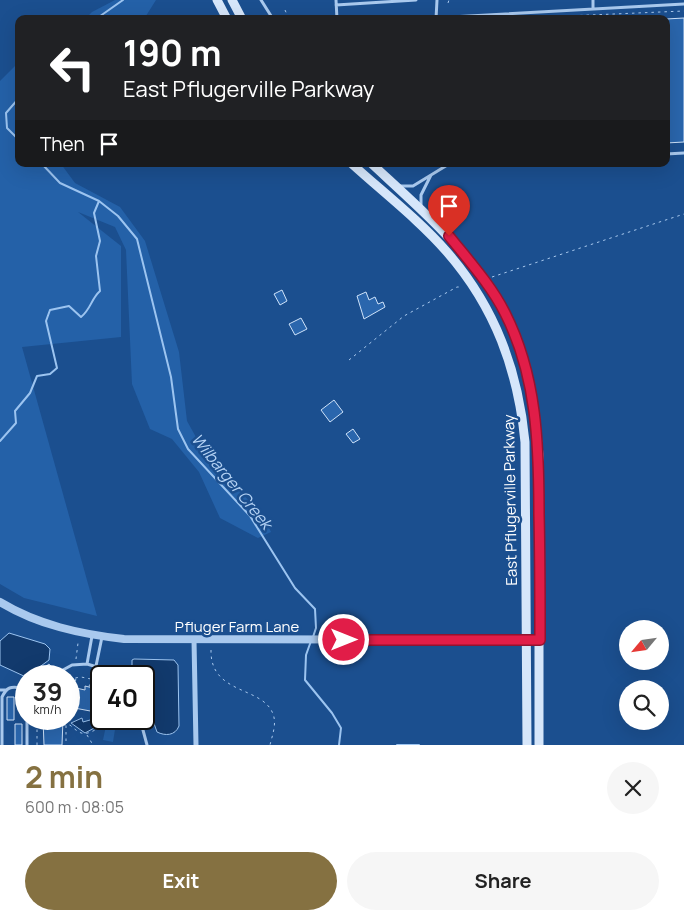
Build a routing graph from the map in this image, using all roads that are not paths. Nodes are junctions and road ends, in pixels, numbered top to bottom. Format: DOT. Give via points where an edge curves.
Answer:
graph roads {
  1 [pos="217,0"];
  2 [pos="232,0"];
  3 [pos="261,0"];
  4 [pos="416,0"];
  5 [pos="437,0"];
  6 [pos="593,0"];
  7 [pos="336,2"];
  8 [pos="684,4"];
  9 [pos="593,9"];
  10 [pos="530,13"];
  11 [pos="225,15"];
  12 [pos="240,15"];
  13 [pos="270,15"];
  14 [pos="337,15"];
  15 [pos="436,15"];
  16 [pos="492,15"];
  17 [pos="684,153"];
  18 [pos="670,154"];
  19 [pos="355,167"];
  20 [pos="375,167"];
  21 [pos="444,167"];
  22 [pos="431,174"];
  23 [pos="396,186"];
  24 [pos="423,211"];
  25 [pos="484,279"];
  26 [pos="473,286"];
  27 [pos="0,602"];
  28 [pos="92,635"];
  29 [pos="102,636"];
  30 [pos="194,640"];
  31 [pos="526,640"];
  32 [pos="540,640"];
  33 [pos="88,664"];
  34 [pos="72,665"];
  35 [pos="92,665"];
  36 [pos="96,665"];
  37 [pos="15,687"];
  38 [pos="0,690"];
  39 [pos="6,690"];
  40 [pos="27,730"];
  41 [pos="143,730"];
  42 [pos="2,745"];
  43 [pos="27,745"];
  44 [pos="147,745"];
  45 [pos="196,745"];
  46 [pos="526,745"];
  47 [pos="539,745"];
  1 -- 11 [label="main road"];
  2 -- 12 [label="main road"];
  3 -- 13 [label="lane"];
  4 -- 7 [label="lane"];
  5 -- 15 [label="lane"];
  6 -- 9 [label="lane"];
  7 -- 14 [label="lane"];
  8 -- 9 [label="lane"];
  9 -- 10 [label="lane"];
  10 -- 16 [label="lane"];
  17 -- 18 [label="lane"];
  19 -- 26 [label="main road, East Pflugerville Parkway" via="446,252"];
  20 -- 23 [label="main road, East Pflugerville Parkway"];
  21 -- 22 [label="lane"];
  22 -- 23 [label="lane" via="413,186"];
  22 -- 24 [label="lane" via="421,195"];
  23 -- 24 [label="main road, East Pflugerville Parkway"];
  24 -- 25 [label="main road, East Pflugerville Parkway" via="449,236"];
  25 -- 26 [label="street"];
  25 -- 32 [label="main road, East Pflugerville Parkway" via="505,313 522,353 535,409 539,455"];
  26 -- 31 [label="main road, East Pflugerville Parkway" via="498,330 521,404 525,442"];
  27 -- 28 [label="street, Pfluger Farm Lane" via="18,613 73,632"];
  28 -- 29 [label="street, Pfluger Farm Lane"];
  28 -- 33 [label="lane"];
  29 -- 30 [label="street, Pfluger Farm Lane"];
  29 -- 36 [label="lane"];
  30 -- 31 [label="street, Pfluger Farm Lane"];
  30 -- 45 [label="street"];
  31 -- 32 [label="street, Pfluger Farm Lane"];
  31 -- 46 [label="main road, East Pflugerville Parkway"];
  32 -- 47 [label="main road, East Pflugerville Parkway"];
  33 -- 34 [label="lane"];
  33 -- 35 [label="lane"];
  37 -- 39 [label="lane"];
  38 -- 39 [label="lane"];
  39 -- 42 [label="lane" via="2,697"];
  40 -- 43 [label="lane"];
  41 -- 44 [label="lane"];
}
